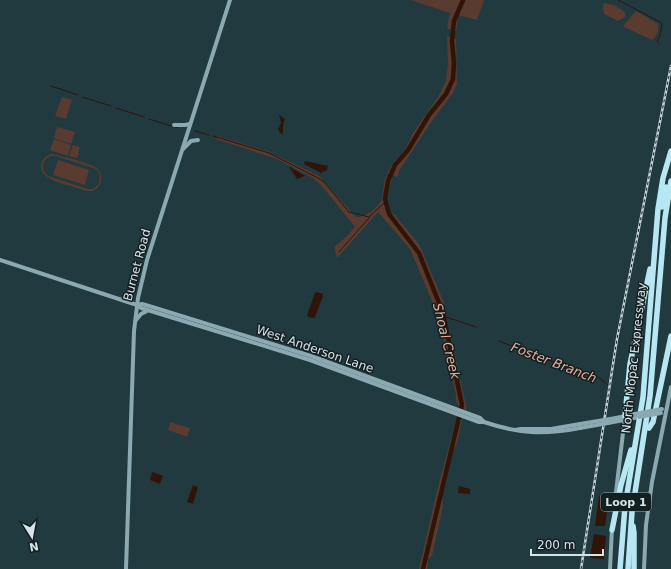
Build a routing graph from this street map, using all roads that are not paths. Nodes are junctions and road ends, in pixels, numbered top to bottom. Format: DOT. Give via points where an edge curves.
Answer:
graph roads {
  1 [pos="230,0"];
  2 [pos="190,124"];
  3 [pos="174,125"];
  4 [pos="198,140"];
  5 [pos="671,150"];
  6 [pos="182,151"];
  7 [pos="671,164"];
  8 [pos="671,181"];
  9 [pos="671,199"];
  10 [pos="655,252"];
  11 [pos="0,260"];
  12 [pos="137,305"];
  13 [pos="148,310"];
  14 [pos="135,320"];
  15 [pos="196,323"];
  16 [pos="671,336"];
  17 [pos="253,340"];
  18 [pos="268,347"];
  19 [pos="287,348"];
  20 [pos="368,379"];
  21 [pos="671,387"];
  22 [pos="665,410"];
  23 [pos="671,412"];
  24 [pos="626,418"];
  25 [pos="608,423"];
  26 [pos="580,426"];
  27 [pos="649,428"];
  28 [pos="622,433"];
  29 [pos="637,435"];
  30 [pos="633,526"];
  31 [pos="612,530"];
  32 [pos="126,569"];
  33 [pos="610,569"];
  34 [pos="620,569"];
  35 [pos="624,569"];
  36 [pos="629,569"];
  37 [pos="634,569"];
  38 [pos="644,569"];
  1 -- 2 [label="main road, Burnet Road"];
  2 -- 3 [label="main road"];
  2 -- 6 [label="main road, Burnet Road"];
  4 -- 6 [label="main road" via="191,141"];
  5 -- 10 [label="highway, North Mopac Expressway / Loop 1" via="663,178"];
  6 -- 12 [label="main road, Burnet Road" via="147,260"];
  7 -- 35 [label="highway" via="663,205 646,396 628,512"];
  8 -- 36 [label="highway" via="665,218 649,402 632,512"];
  9 -- 27 [label="highway, North Mopac Expressway / Loop 1"];
  10 -- 24 [label="highway" via="631,358"];
  10 -- 29 [label="highway, North Mopac Expressway / Loop 1"];
  11 -- 12 [label="main road, West Anderson Lane"];
  12 -- 13 [label="main road, West Anderson Lane"];
  12 -- 14 [label="main road, Burnet Road"];
  12 -- 15 [label="main road, West Anderson Lane" via="142,304"];
  13 -- 14 [label="main road"];
  13 -- 15 [label="main road, West Anderson Lane"];
  14 -- 32 [label="main road, Burnet Road"];
  15 -- 17 [label="main road, West Anderson Lane"];
  16 -- 27 [label="highway" via="653,422"];
  17 -- 18 [label="main road, West Anderson Lane"];
  17 -- 19 [label="main road, West Anderson Lane"];
  18 -- 19 [label="main road" via="270,345"];
  18 -- 20 [label="main road, West Anderson Lane"];
  19 -- 20 [label="main road, West Anderson Lane"];
  20 -- 26 [label="main road, West Anderson Lane" via="479,422 521,432 552,432"];
  21 -- 22 [label="main road"];
  22 -- 23 [label="main road"];
  22 -- 24 [label="main road, West Anderson Lane, bridge"];
  22 -- 24 [label="main road, West Anderson Lane, bridge" via="644,412"];
  22 -- 38 [label="main road" via="646,525"];
  24 -- 25 [label="main road, West Anderson Lane"];
  24 -- 26 [label="main road, West Anderson Lane, bridge"];
  24 -- 28 [label="main road"];
  25 -- 26 [label="main road, West Anderson Lane, bridge"];
  25 -- 28 [label="main road" via="620,427"];
  27 -- 30 [label="highway, North Mopac Expressway / Loop 1"];
  28 -- 31 [label="main road"];
  29 -- 31 [label="highway" via="621,485"];
  29 -- 34 [label="highway, North Mopac Expressway / Loop 1" via="625,506"];
  30 -- 36 [label="highway, North Mopac Expressway / Loop 1"];
  30 -- 37 [label="highway"];
  31 -- 33 [label="main road"];
}
